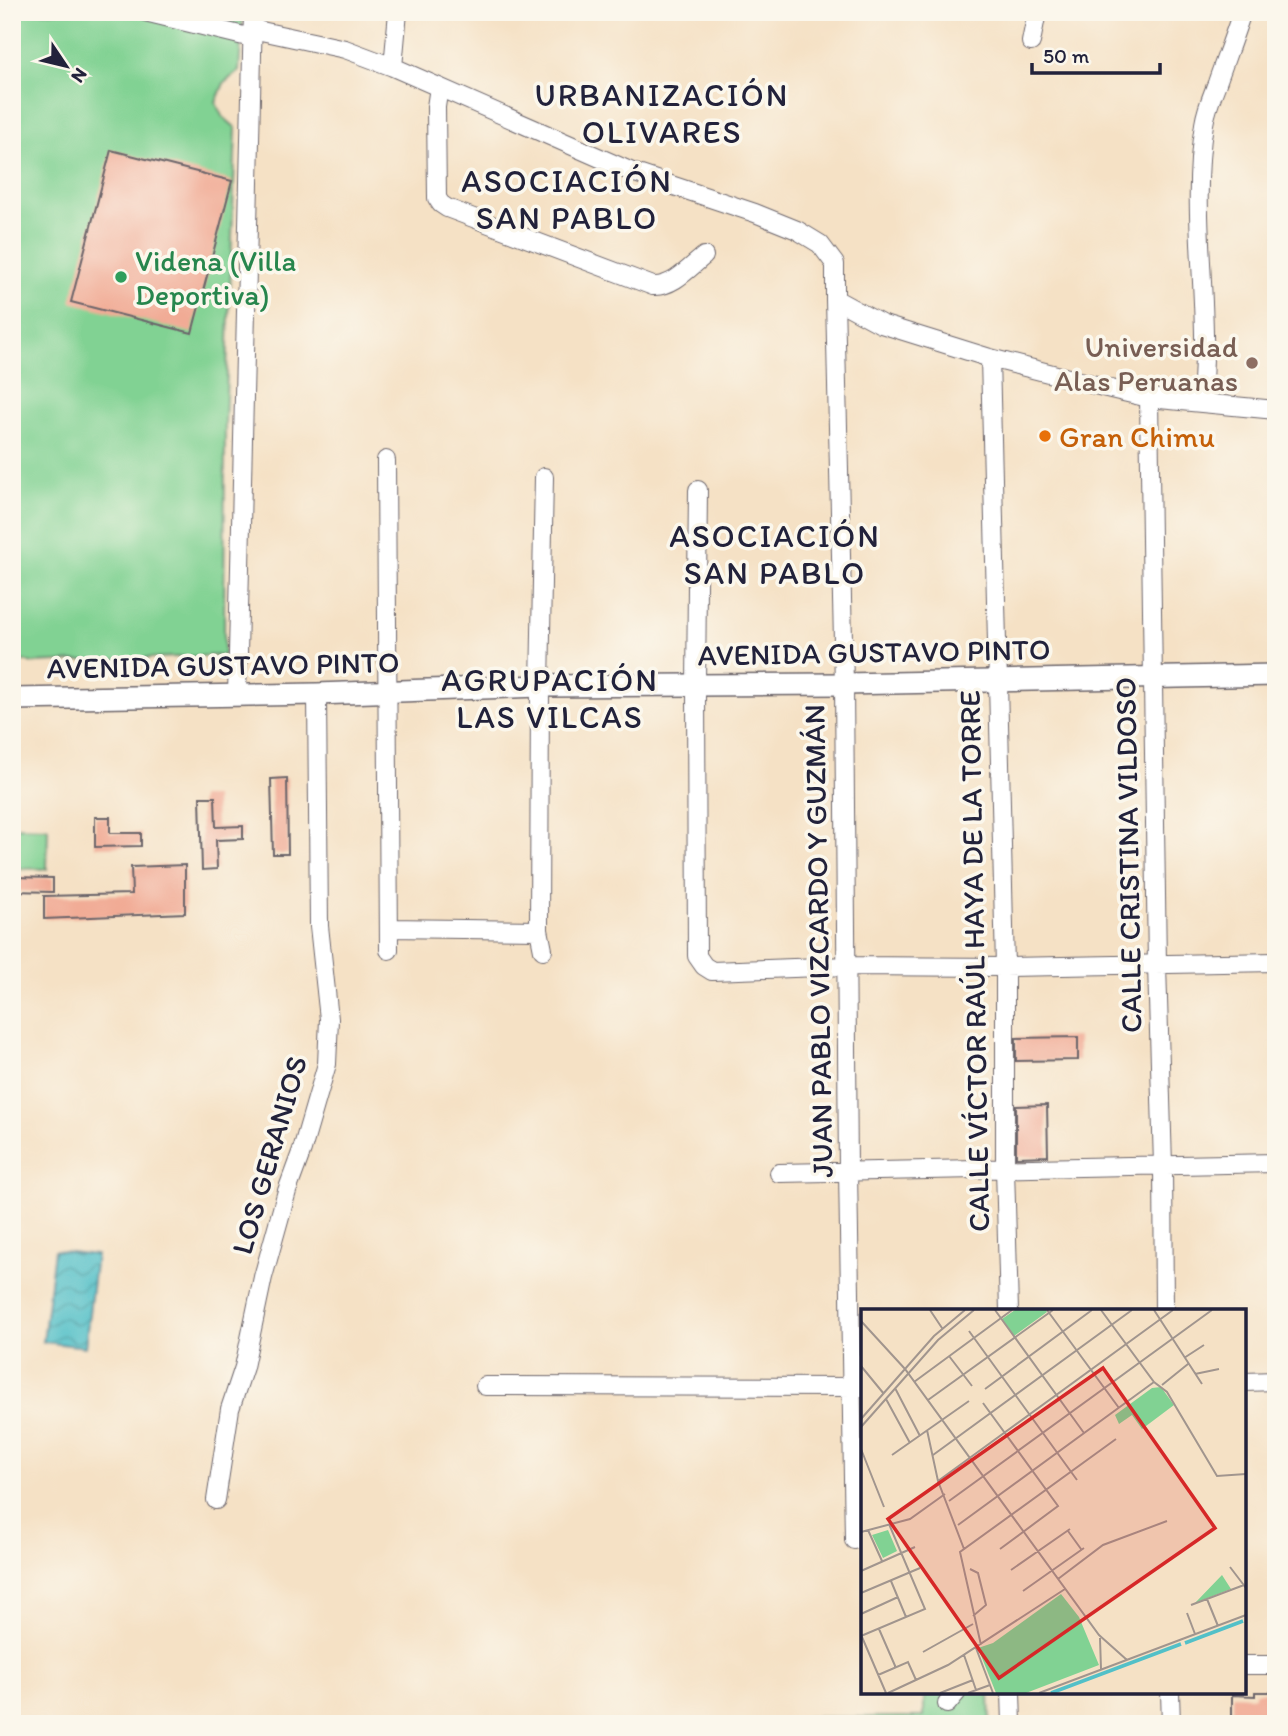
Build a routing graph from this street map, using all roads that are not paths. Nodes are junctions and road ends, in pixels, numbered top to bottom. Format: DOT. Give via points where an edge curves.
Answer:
graph roads {
  1 [pos="145,12"];
  2 [pos="398,12"];
  3 [pos="1037,12"];
  4 [pos="1242,12"];
  5 [pos="253,26"];
  6 [pos="1031,42"];
  7 [pos="393,67"];
  8 [pos="439,87"];
  9 [pos="704,256"];
  10 [pos="835,299"];
  11 [pos="990,358"];
  12 [pos="1149,398"];
  13 [pos="1201,403"];
  14 [pos="1276,410"];
  15 [pos="386,460"];
  16 [pos="544,477"];
  17 [pos="698,490"];
  18 [pos="1276,675"];
  19 [pos="1153,678"];
  20 [pos="998,680"];
  21 [pos="844,684"];
  22 [pos="696,685"];
  23 [pos="541,686"];
  24 [pos="386,692"];
  25 [pos="317,694"];
  26 [pos="237,696"];
  27 [pos="12,699"];
  28 [pos="389,928"];
  29 [pos="539,930"];
  30 [pos="389,950"];
  31 [pos="543,950"];
  32 [pos="1276,962"];
  33 [pos="1157,965"];
  34 [pos="846,966"];
  35 [pos="1005,967"];
  36 [pos="1276,1163"];
  37 [pos="1163,1165"];
  38 [pos="1005,1168"];
  39 [pos="848,1171"];
  40 [pos="779,1173"];
  41 [pos="1009,1309"];
  42 [pos="1164,1309"];
  43 [pos="1276,1381"];
  44 [pos="1246,1382"];
  45 [pos="485,1387"];
  46 [pos="857,1387"];
  47 [pos="216,1500"];
  48 [pos="854,1540"];
  49 [pos="1246,1665"];
  50 [pos="1276,1665"];
  51 [pos="1011,1694"];
  52 [pos="1170,1694"];
  53 [pos="1012,1724"];
  54 [pos="1171,1724"];
  1 -- 5 [label="street, JUAN PABLO VIZCARDO Y GUZMÁN"];
  2 -- 7 [label="street"];
  3 -- 6 [label="street"];
  4 -- 13 [label="street" via="1205,121 1201,152"];
  5 -- 7 [label="street, JUAN PABLO VIZCARDO Y GUZMÁN" via="345,49"];
  5 -- 26 [label="street"];
  7 -- 8 [label="street, JUAN PABLO VIZCARDO Y GUZMÁN"];
  8 -- 9 [label="street" via="437,198 447,208 653,286 668,284"];
  8 -- 10 [label="street, JUAN PABLO VIZCARDO Y GUZMÁN" via="632,173 797,230 820,244 835,264"];
  10 -- 11 [label="street" via="881,324"];
  10 -- 21 [label="street, JUAN PABLO VIZCARDO Y GUZMÁN"];
  11 -- 12 [label="street"];
  11 -- 20 [label="street, CALLE VÍCTOR RAÚL HAYA DE LA TORRE"];
  12 -- 13 [label="street"];
  12 -- 19 [label="street, CALLE CRISTINA VILDOSO"];
  13 -- 14 [label="street"];
  15 -- 24 [label="street"];
  16 -- 23 [label="street"];
  17 -- 22 [label="street"];
  18 -- 19 [label="main road, AVENIDA GUSTAVO PINTO"];
  19 -- 20 [label="main road, AVENIDA GUSTAVO PINTO"];
  19 -- 33 [label="street, CALLE CRISTINA VILDOSO"];
  20 -- 21 [label="main road, AVENIDA GUSTAVO PINTO"];
  20 -- 35 [label="street, CALLE VÍCTOR RAÚL HAYA DE LA TORRE"];
  21 -- 22 [label="main road, AVENIDA GUSTAVO PINTO"];
  21 -- 34 [label="street, JUAN PABLO VIZCARDO Y GUZMÁN"];
  22 -- 23 [label="main road, AVENIDA GUSTAVO PINTO"];
  22 -- 34 [label="street" via="697,956 712,971"];
  23 -- 24 [label="main road, AVENIDA GUSTAVO PINTO"];
  23 -- 29 [label="street"];
  24 -- 25 [label="main road, AVENIDA GUSTAVO PINTO"];
  24 -- 28 [label="street"];
  25 -- 26 [label="main road, AVENIDA GUSTAVO PINTO"];
  25 -- 47 [label="street, LOS GERANIOS" via="319,926 329,1019 327,1064 263,1277 230,1409"];
  26 -- 27 [label="main road, AVENIDA GUSTAVO PINTO"];
  28 -- 29 [label="street"];
  28 -- 30 [label="street"];
  29 -- 31 [label="street"];
  32 -- 33 [label="street"];
  33 -- 35 [label="street"];
  33 -- 37 [label="street, CALLE CRISTINA VILDOSO"];
  34 -- 35 [label="street"];
  34 -- 39 [label="street, JUAN PABLO VIZCARDO Y GUZMÁN"];
  35 -- 38 [label="street, CALLE VÍCTOR RAÚL HAYA DE LA TORRE"];
  36 -- 37 [label="street"];
  37 -- 38 [label="street"];
  37 -- 42 [label="street, CALLE CRISTINA VILDOSO"];
  38 -- 39 [label="street"];
  38 -- 41 [label="street, CALLE VÍCTOR RAÚL HAYA DE LA TORRE"];
  39 -- 40 [label="street"];
  39 -- 46 [label="street, JUAN PABLO VIZCARDO Y GUZMÁN"];
  43 -- 44 [label="street"];
  45 -- 46 [label="street"];
  46 -- 48 [label="street, JUAN PABLO VIZCARDO Y GUZMÁN"];
  49 -- 50 [label="street"];
  51 -- 53 [label="street"];
  52 -- 54 [label="street"];
}
